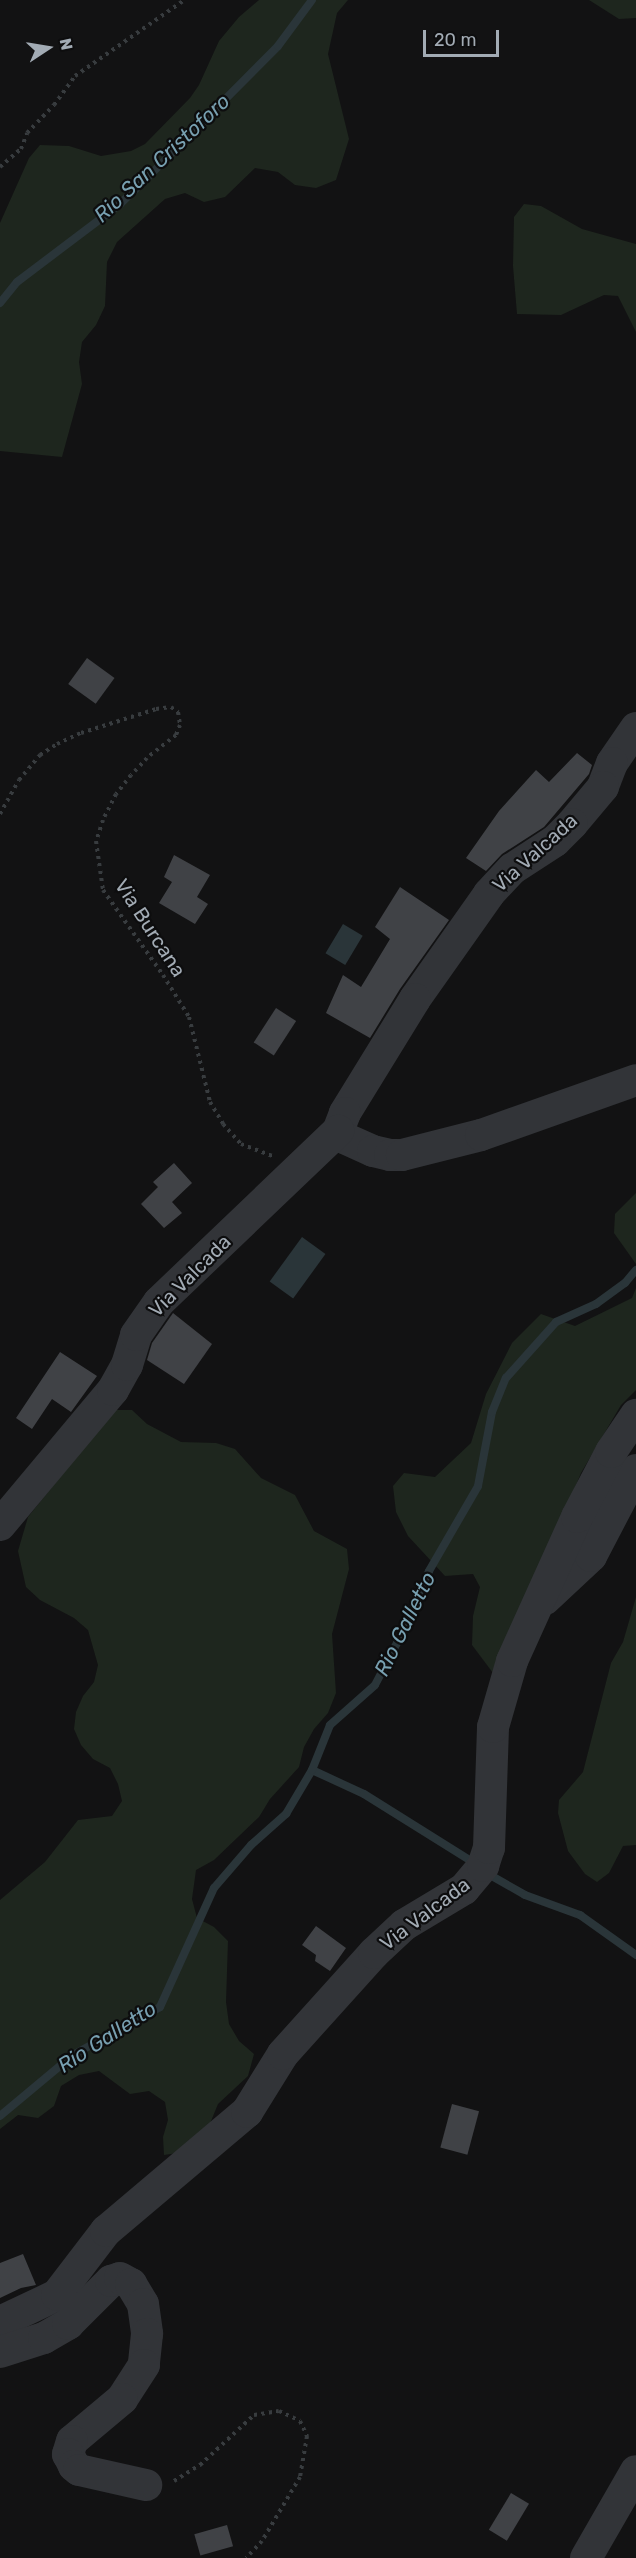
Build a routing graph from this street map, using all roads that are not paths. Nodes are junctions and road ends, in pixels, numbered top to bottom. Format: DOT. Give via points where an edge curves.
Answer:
graph roads {
  1 [pos="636,728"];
  2 [pos="636,1080"];
  3 [pos="338,1131"];
  4 [pos="636,1415"];
  5 [pos="636,1470"];
  6 [pos="0,1525"];
  7 [pos="535,1607"];
  8 [pos="0,2322"];
  9 [pos="0,2352"];
  10 [pos="636,2470"];
  11 [pos="146,2485"];
  12 [pos="586,2558"];
  1 -- 3 [label="street, Via Valcada" via="612,763 603,787 572,824 555,841 512,869 489,894 415,999 345,1113"];
  2 -- 3 [label="street" via="481,1135 402,1155 373,1151 344,1138"];
  3 -- 6 [label="street, Via Valcada" via="159,1302 136,1335 127,1365 113,1390"];
  4 -- 7 [label="street, Via Valcada" via="611,1452"];
  5 -- 7 [label="street" via="591,1556"];
  7 -- 8 [label="street, Via Valcada" via="496,1710 489,1848 483,1866 464,1889 404,1925 374,1953 283,2054 247,2112 106,2231 57,2295"];
  9 -- 11 [label="street" via="44,2338 68,2324 111,2281 120,2278 131,2284 143,2304 147,2334 144,2365 122,2399 72,2441 68,2454 80,2470"];
  10 -- 12 [label="street"];
}
